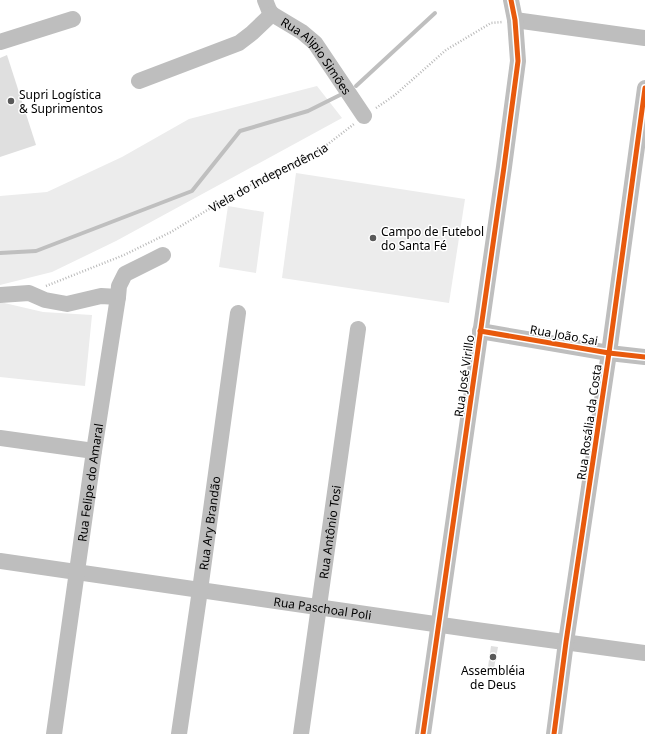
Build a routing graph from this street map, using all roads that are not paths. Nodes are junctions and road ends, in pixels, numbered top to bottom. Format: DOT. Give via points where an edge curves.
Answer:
graph roads {
  1 [pos="265,0"];
  2 [pos="511,0"];
  3 [pos="272,14"];
  4 [pos="73,19"];
  5 [pos="515,20"];
  6 [pos="645,38"];
  7 [pos="0,42"];
  8 [pos="139,81"];
  9 [pos="645,88"];
  10 [pos="364,116"];
  11 [pos="163,255"];
  12 [pos="0,295"];
  13 [pos="118,297"];
  14 [pos="238,313"];
  15 [pos="358,329"];
  16 [pos="480,331"];
  17 [pos="609,354"];
  18 [pos="645,357"];
  19 [pos="0,438"];
  20 [pos="94,451"];
  21 [pos="0,561"];
  22 [pos="78,572"];
  23 [pos="200,590"];
  24 [pos="319,607"];
  25 [pos="439,624"];
  26 [pos="566,642"];
  27 [pos="645,653"];
  28 [pos="54,734"];
  29 [pos="179,734"];
  30 [pos="301,734"];
  31 [pos="423,734"];
  32 [pos="554,734"];
  1 -- 3 [label="street, Rua Alipio Simões"];
  2 -- 5 [label="street, Rua José Virillo"];
  3 -- 8 [label="street" via="239,44"];
  3 -- 10 [label="street, Rua Alipio Simões" via="315,43"];
  4 -- 7 [label="street"];
  5 -- 6 [label="street"];
  5 -- 16 [label="street, Rua José Virillo" via="518,61"];
  9 -- 17 [label="street, Rua Rosália da Costa"];
  11 -- 13 [label="street, Rua Felipe do Amaral" via="125,274 119,286"];
  12 -- 13 [label="street" via="29,293 45,300 67,304 101,296"];
  13 -- 20 [label="street, Rua Felipe do Amaral"];
  14 -- 23 [label="street, Rua Ary Brandão"];
  15 -- 24 [label="street, Rua Antônio Tosi"];
  16 -- 17 [label="street, Rua João Sai"];
  16 -- 25 [label="street, Rua José Virillo"];
  17 -- 18 [label="street, Rua João Sai"];
  17 -- 26 [label="street, Rua Rosália da Costa"];
  19 -- 20 [label="street"];
  20 -- 22 [label="street, Rua Felipe do Amaral"];
  21 -- 22 [label="street, Rua Paschoal Poli"];
  22 -- 23 [label="street, Rua Paschoal Poli"];
  22 -- 28 [label="street, Rua Felipe do Amaral"];
  23 -- 24 [label="street, Rua Paschoal Poli"];
  23 -- 29 [label="street, Rua Ary Brandão"];
  24 -- 25 [label="street, Rua Paschoal Poli"];
  24 -- 30 [label="street, Rua Antônio Tosi"];
  25 -- 26 [label="street, Rua Paschoal Poli"];
  25 -- 31 [label="street, Rua José Virillo"];
  26 -- 27 [label="street, Rua Paschoal Poli"];
  26 -- 32 [label="street, Rua Rosália da Costa"];
}
